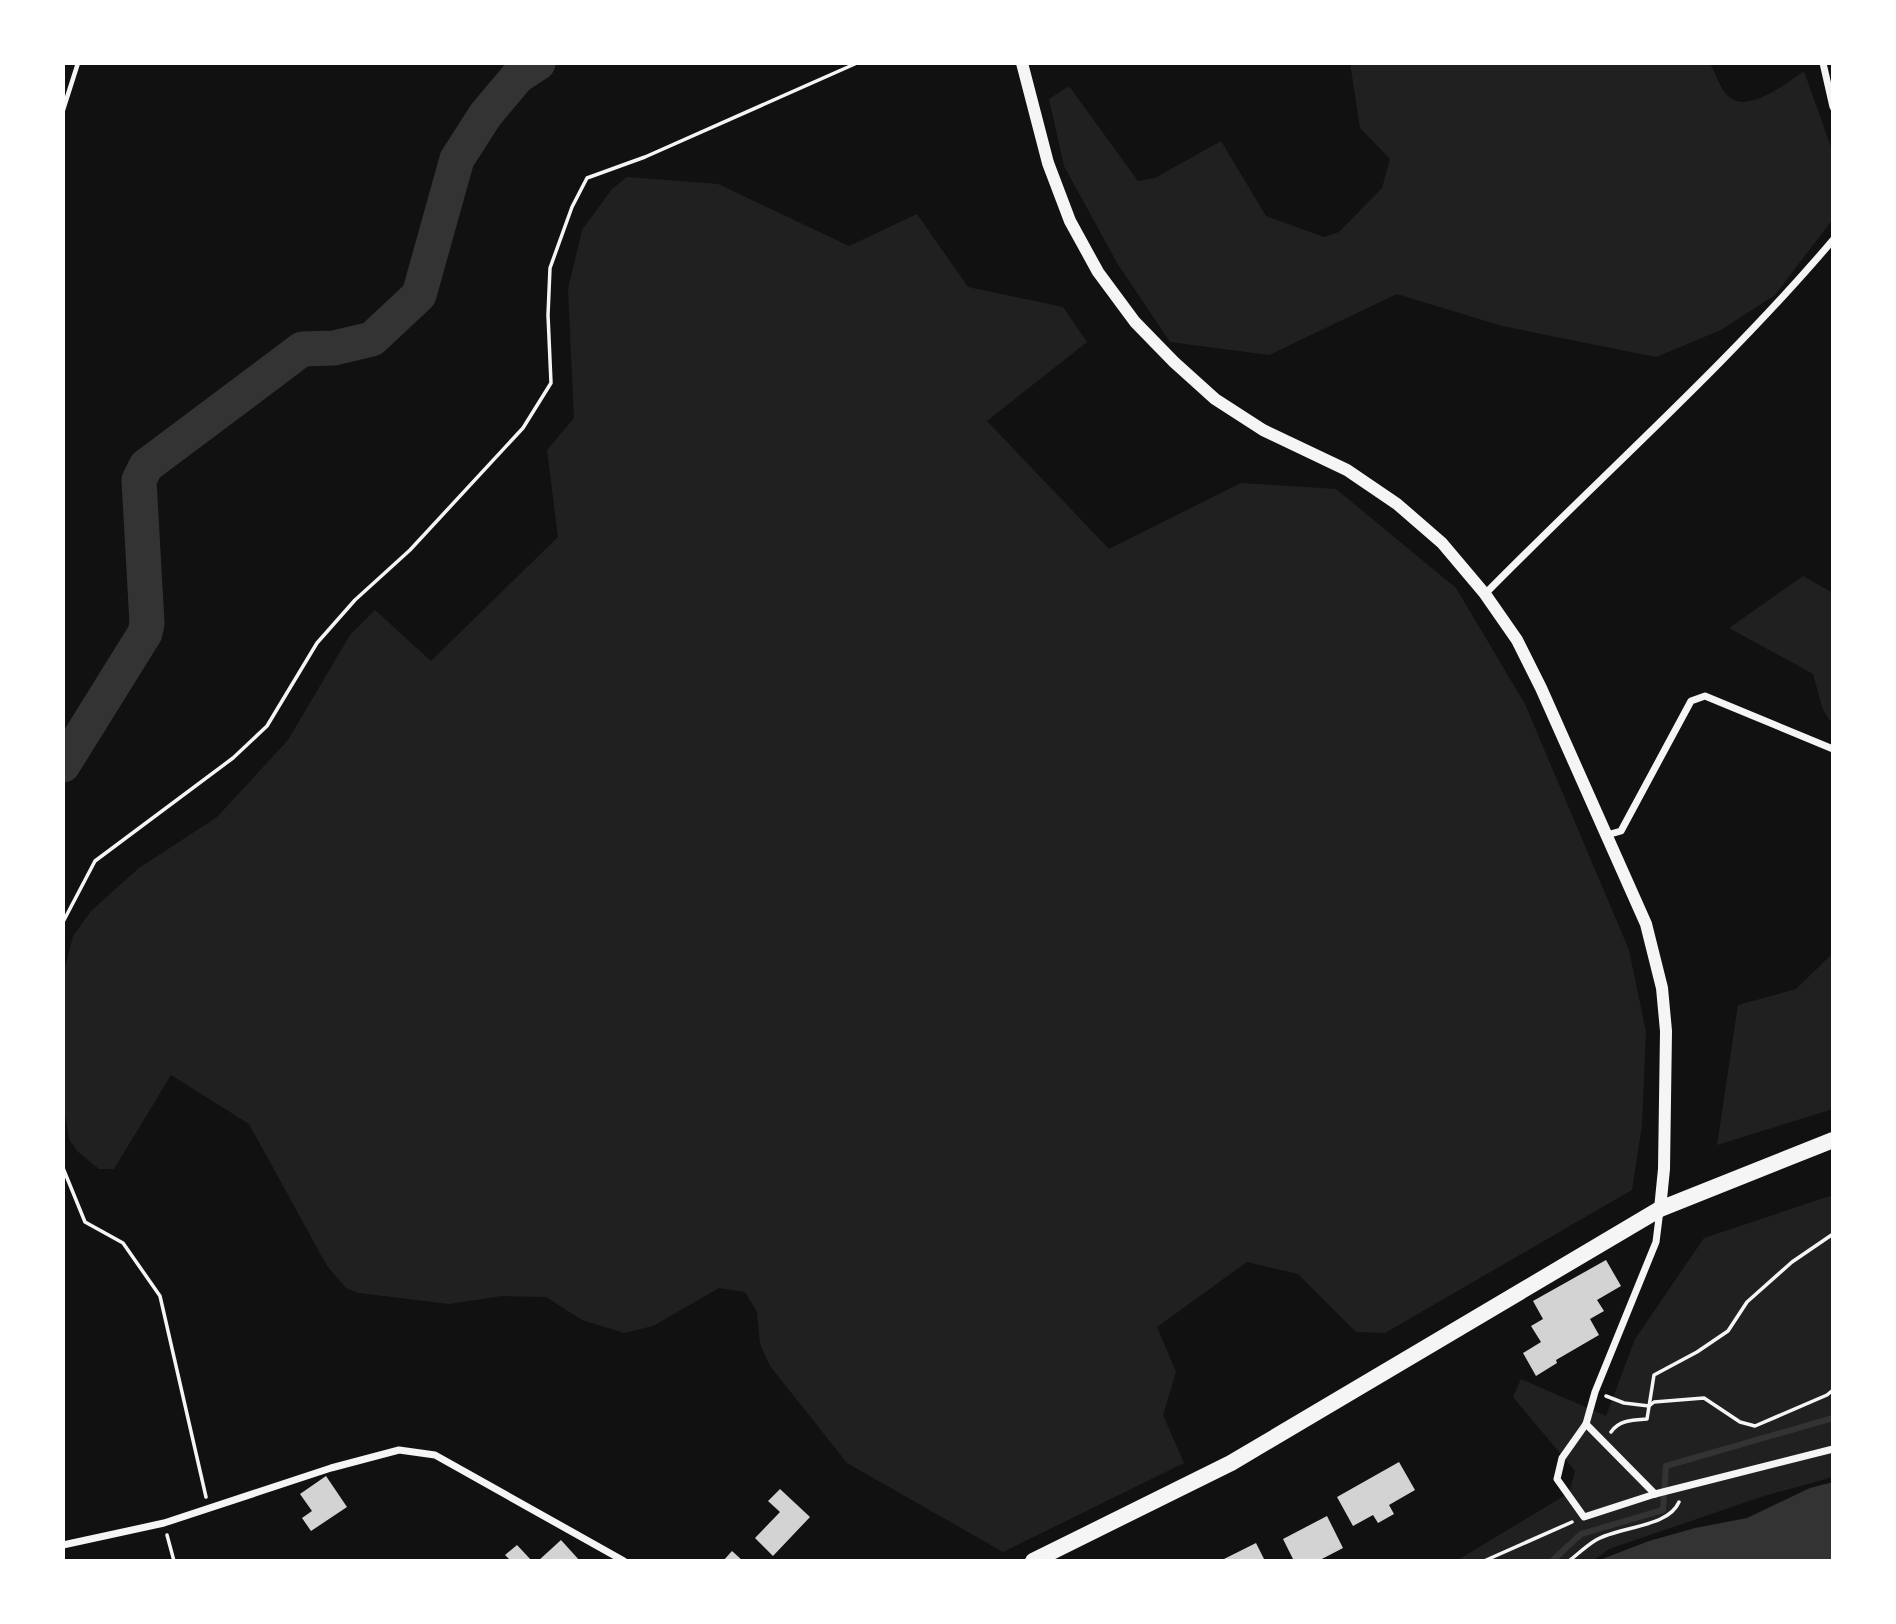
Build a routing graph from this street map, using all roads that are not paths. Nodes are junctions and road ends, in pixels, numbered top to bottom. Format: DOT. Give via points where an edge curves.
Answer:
graph roads {
  1 [pos="78,63"];
  2 [pos="1022,63"];
  3 [pos="1823,63"];
  4 [pos="1833,107"];
  5 [pos="63,110"];
  6 [pos="1833,240"];
  7 [pos="1485,594"];
  8 [pos="1833,749"];
  9 [pos="1607,835"];
  10 [pos="1833,1140"];
  11 [pos="1660,1209"];
  12 [pos="1586,1424"];
  13 [pos="1833,1449"];
  14 [pos="1655,1494"];
  15 [pos="63,1545"];
  16 [pos="624,1561"];
  17 [pos="1033,1561"];
  1 -- 5 [label="lane"];
  2 -- 7 [label="street" via="1048,163 1070,221 1098,272 1135,322 1215,399 1348,470 1397,504 1442,543"];
  3 -- 4 [label="street"];
  6 -- 7 [label="street" via="1698,385"];
  7 -- 9 [label="street" via="1517,639"];
  8 -- 9 [label="street" via="1705,696 1691,701 1621,831"];
  9 -- 11 [label="street" via="1646,924 1662,988 1666,1031"];
  10 -- 11 [label="highway"];
  11 -- 12 [label="street" via="1656,1242"];
  11 -- 17 [label="highway" via="1231,1463"];
  12 -- 14 [label="street"];
  12 -- 14 [label="street" via="1562,1458 1557,1479 1584,1517"];
  13 -- 14 [label="street"];
  15 -- 16 [label="street" via="164,1523 399,1450 435,1455"];
}
